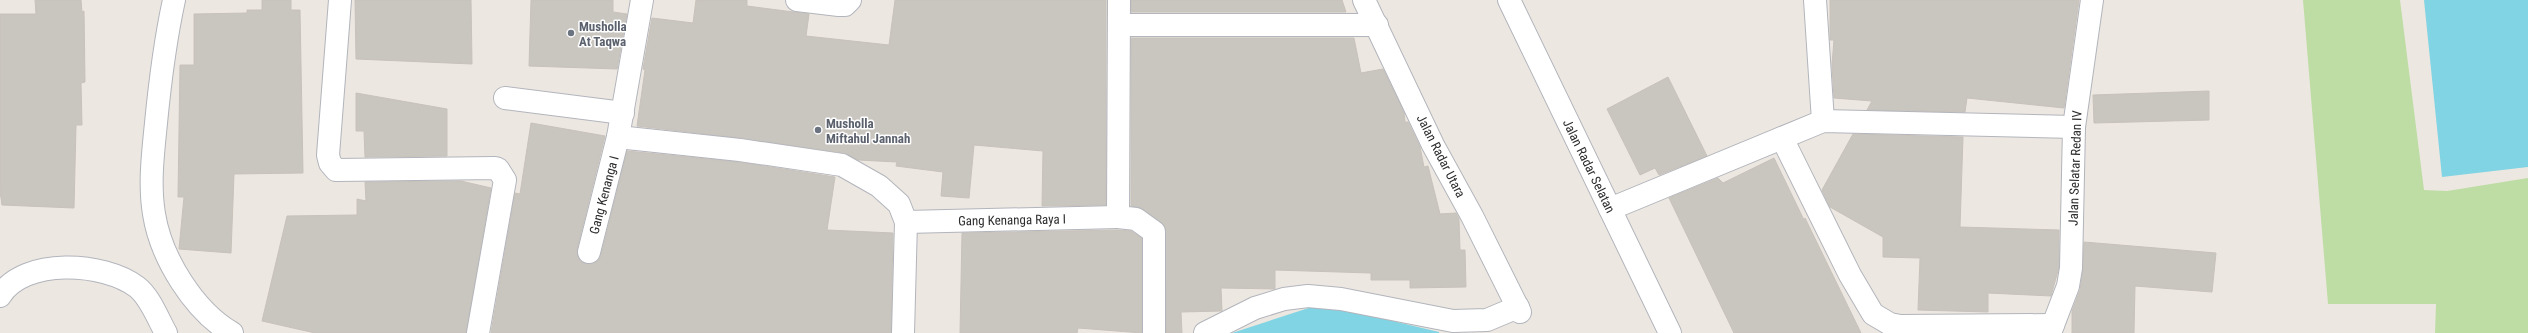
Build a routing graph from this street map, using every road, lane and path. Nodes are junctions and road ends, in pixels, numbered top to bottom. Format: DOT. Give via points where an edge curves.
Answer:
graph roads {
  1 [pos="174,0"];
  2 [pos="340,0"];
  3 [pos="642,0"];
  4 [pos="797,0"];
  5 [pos="850,0"];
  6 [pos="1119,0"];
  7 [pos="1364,0"];
  8 [pos="1509,0"];
  9 [pos="1815,0"];
  10 [pos="2092,0"];
  11 [pos="1121,25"];
  12 [pos="1377,25"];
  13 [pos="505,98"];
  14 [pos="623,114"];
  15 [pos="1823,121"];
  16 [pos="2074,127"];
  17 [pos="618,137"];
  18 [pos="1782,138"];
  19 [pos="1610,210"];
  20 [pos="1118,218"];
  21 [pos="906,222"];
  22 [pos="589,252"];
  23 [pos="0,296"];
  24 [pos="2052,329"];
  25 [pos="166,333"];
  26 [pos="232,333"];
  27 [pos="478,333"];
  28 [pos="903,333"];
  29 [pos="1154,333"];
  30 [pos="1205,333"];
  31 [pos="1670,333"];
  1 -- 26 [label="street" via="161,71 152,169 154,215 163,244 186,290"];
  2 -- 27 [label="street" via="328,155 336,170 495,168 505,180"];
  3 -- 14 [label="street, Gang Kenanga I"];
  4 -- 5 [label="street" via="845,5"];
  6 -- 11 [label="street"];
  7 -- 12 [label="street, Jalan Radar Utara"];
  8 -- 19 [label="street, Jalan Radar Selatan"];
  9 -- 15 [label="street"];
  10 -- 16 [label="street, Jalan Selatar Redan IV"];
  11 -- 12 [label="street"];
  11 -- 20 [label="street"];
  12 -- 30 [label="street, Jalan Radar Utara" via="1433,145 1519,310 1487,320 1453,321 1341,299 1308,296 1284,299 1255,308"];
  13 -- 14 [label="street"];
  14 -- 17 [label="street, Gang Kenanga I"];
  15 -- 16 [label="street"];
  15 -- 18 [label="street"];
  16 -- 24 [label="street, Jalan Selatar Redan IV" via="2071,268 2068,286"];
  17 -- 21 [label="street" via="740,150 842,165 879,186 899,204"];
  17 -- 22 [label="street, Gang Kenanga I"];
  18 -- 19 [label="street"];
  18 -- 24 [label="street" via="1850,275 1873,314 1890,324 1900,326"];
  19 -- 31 [label="street, Jalan Radar Selatan"];
  20 -- 21 [label="street, Gang Kenanga Raya I"];
  20 -- 29 [label="street, Gang Kenanga Raya I" via="1136,219 1154,232"];
  21 -- 28 [label="street"];
  23 -- 25 [label="street" via="4,289 24,276 58,267 84,267 118,277 138,288"];
}
